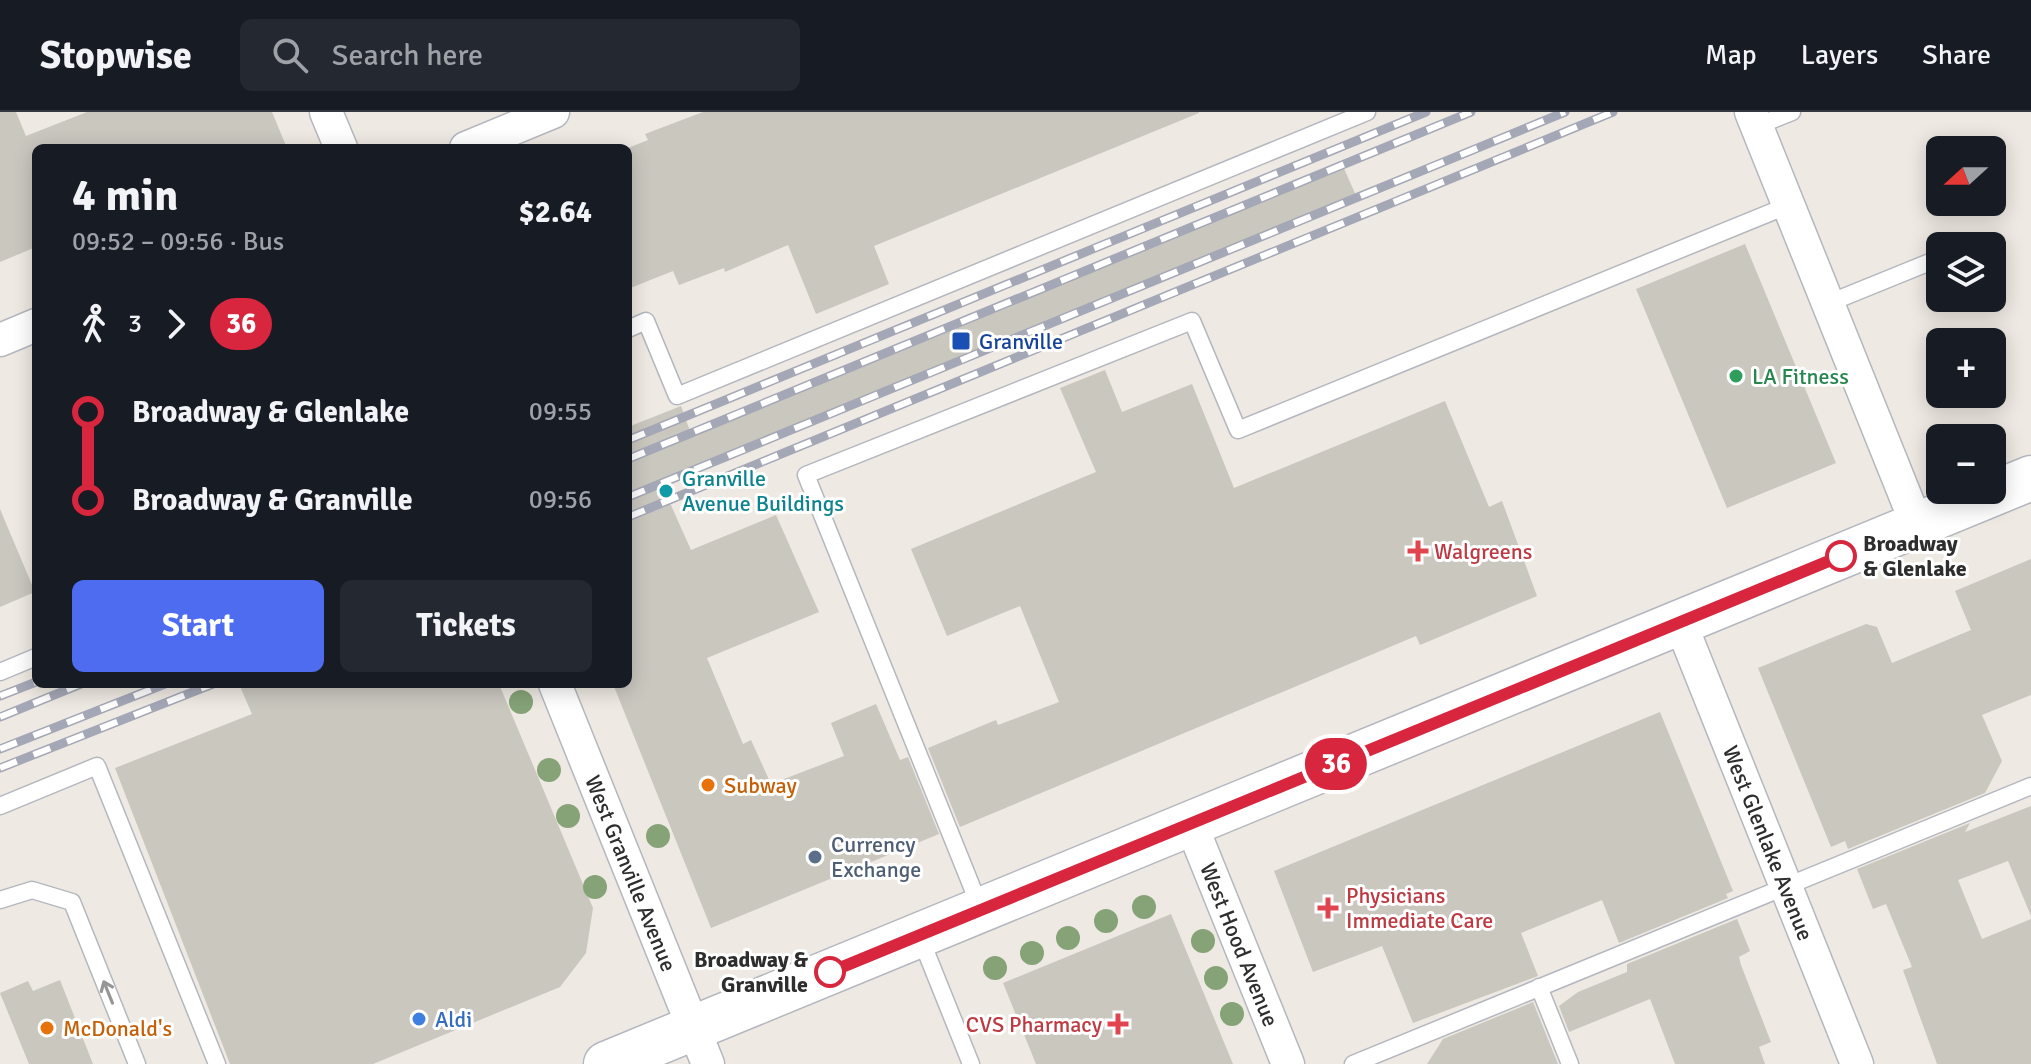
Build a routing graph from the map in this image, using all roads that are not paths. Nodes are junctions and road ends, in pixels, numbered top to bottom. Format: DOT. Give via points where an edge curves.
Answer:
graph roads {
  1 [pos="326,112"];
  2 [pos="553,112"];
  3 [pos="1367,112"];
  4 [pos="1792,112"];
  5 [pos="1754,119"];
  6 [pos="339,144"];
  7 [pos="476,144"];
  8 [pos="1789,205"];
  9 [pos="1926,264"];
  10 [pos="1829,303"];
  11 [pos="32,327"];
  12 [pos="632,327"];
  13 [pos="0,340"];
  14 [pos="2031,478"];
  15 [pos="1917,525"];
  16 [pos="1680,622"];
  17 [pos="32,659"];
  18 [pos="0,672"];
  19 [pos="557,688"];
  20 [pos="2030,789"];
  21 [pos="0,806"];
  22 [pos="1191,824"];
  23 [pos="1786,886"];
  24 [pos="0,900"];
  25 [pos="981,910"];
  26 [pos="919,936"];
  27 [pos="1539,987"];
  28 [pos="701,1046"];
  29 [pos="137,1064"];
  30 [pos="217,1064"];
  31 [pos="606,1064"];
  32 [pos="971,1064"];
  33 [pos="1288,1064"];
  34 [pos="1353,1064"];
  35 [pos="1570,1064"];
  36 [pos="1857,1064"];
  1 -- 6 [label="street"];
  2 -- 7 [label="street"];
  3 -- 12 [label="lane" via="677,396 646,321"];
  4 -- 5 [label="lane"];
  5 -- 8 [label="street"];
  8 -- 10 [label="street"];
  8 -- 25 [label="lane" via="1238,430 1192,321 806,475"];
  9 -- 10 [label="lane"];
  10 -- 15 [label="street"];
  11 -- 13 [label="street"];
  14 -- 15 [label="main road"];
  15 -- 16 [label="main road"];
  16 -- 22 [label="main road"];
  16 -- 23 [label="street, West Glenlake Avenue"];
  17 -- 18 [label="lane"];
  19 -- 28 [label="street, West Granville Avenue"];
  20 -- 23 [label="lane"];
  21 -- 30 [label="lane" via="97,766"];
  22 -- 25 [label="main road"];
  22 -- 33 [label="street, West Hood Avenue"];
  23 -- 27 [label="lane"];
  23 -- 36 [label="street, West Glenlake Avenue"];
  29 -- 24 [label="lane, one-way" via="72,902 32,890"];
  25 -- 26 [label="main road"];
  26 -- 28 [label="main road"];
  26 -- 32 [label="lane"];
  27 -- 34 [label="lane"];
  27 -- 35 [label="lane"];
  28 -- 31 [label="main road"];
}
